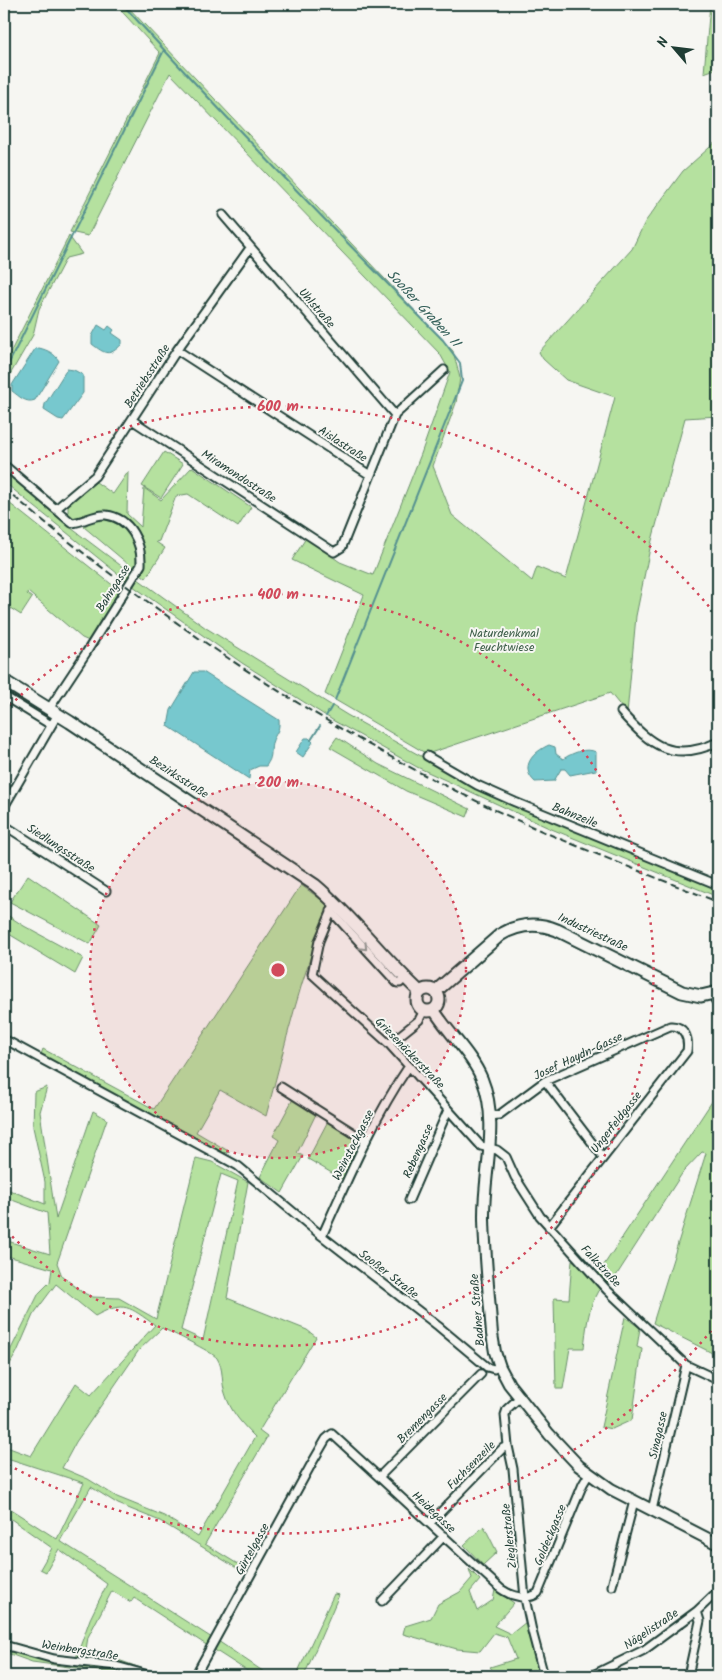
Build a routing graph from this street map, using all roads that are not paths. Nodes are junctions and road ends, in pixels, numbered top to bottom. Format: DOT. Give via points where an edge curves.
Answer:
graph roads {
  1 [pos="223,215"];
  2 [pos="250,248"];
  3 [pos="178,350"];
  4 [pos="444,370"];
  5 [pos="395,415"];
  6 [pos="132,420"];
  7 [pos="4,466"];
  8 [pos="370,475"];
  9 [pos="56,509"];
  10 [pos="4,681"];
  11 [pos="4,696"];
  12 [pos="53,712"];
  13 [pos="622,712"];
  14 [pos="51,725"];
  15 [pos="718,742"];
  16 [pos="427,756"];
  17 [pos="7,795"];
  18 [pos="4,807"];
  19 [pos="4,825"];
  20 [pos="718,885"];
  21 [pos="106,891"];
  22 [pos="333,907"];
  23 [pos="436,991"];
  24 [pos="420,992"];
  25 [pos="717,996"];
  26 [pos="429,1010"];
  27 [pos="681,1028"];
  28 [pos="4,1039"];
  29 [pos="389,1044"];
  30 [pos="409,1066"];
  31 [pos="545,1081"];
  32 [pos="281,1087"];
  33 [pos="448,1110"];
  34 [pos="490,1116"];
  35 [pos="366,1141"];
  36 [pos="489,1148"];
  37 [pos="603,1157"];
  38 [pos="409,1200"];
  39 [pos="549,1227"];
  40 [pos="322,1236"];
  41 [pos="686,1365"];
  42 [pos="500,1367"];
  43 [pos="481,1374"];
  44 [pos="718,1380"];
  45 [pos="519,1398"];
  46 [pos="332,1434"];
  47 [pos="508,1446"];
  48 [pos="589,1474"];
  49 [pos="379,1477"];
  50 [pos="634,1501"];
  51 [pos="652,1510"];
  52 [pos="430,1523"];
  53 [pos="444,1536"];
  54 [pos="718,1544"];
  55 [pos="612,1586"];
  56 [pos="718,1592"];
  57 [pos="525,1598"];
  58 [pos="382,1601"];
  59 [pos="697,1611"];
  60 [pos="4,1645"];
  61 [pos="152,1676"];
  62 [pos="195,1676"];
  63 [pos="544,1676"];
  64 [pos="591,1676"];
  65 [pos="688,1676"];
  1 -- 2 [label="street, Uhlstraße"];
  2 -- 3 [label="street, Betriebsstraße"];
  2 -- 5 [label="street, Uhlstraße"];
  3 -- 6 [label="street, Betriebsstraße"];
  3 -- 8 [label="street, Aislastraße"];
  4 -- 5 [label="street"];
  5 -- 8 [label="street"];
  6 -- 8 [label="street, Miramondostraße" via="334,552 342,547"];
  6 -- 9 [label="street, Betriebsstraße" via="95,476"];
  7 -- 9 [label="street"];
  9 -- 12 [label="street, Bahngasse" via="72,523 107,515 118,520 136,535 142,554 141,565"];
  10 -- 12 [label="main road, Bezirksstraße"];
  11 -- 14 [label="street"];
  12 -- 14 [label="street, Bahngasse"];
  12 -- 22 [label="main road, Bezirksstraße" via="272,855 315,885"];
  13 -- 15 [label="street" via="640,733 665,748 689,752"];
  14 -- 17 [label="street, Bahngasse"];
  16 -- 20 [label="street, Bahnzeile" via="477,785 515,802"];
  17 -- 18 [label="street, Bahngasse"];
  19 -- 21 [label="street, Siedlungsstraße"];
  22 -- 24 [label="main road"];
  22 -- 29 [label="street, Griesenäckerstraße" via="319,941 312,974"];
  23 -- 24 [label="main road" via="430,988"];
  23 -- 25 [label="main road, Industriestraße" via="510,928 540,924 682,992"];
  23 -- 26 [label="main road" via="440,1001"];
  24 -- 26 [label="main road" via="417,1002"];
  26 -- 29 [label="street"];
  26 -- 34 [label="street, Badner Straße" via="467,1054 481,1078"];
  27 -- 31 [label="street, Josef Haydn-Gasse" via="670,1026"];
  27 -- 37 [label="street, Ungerfeldgasse" via="686,1035 687,1051"];
  28 -- 40 [label="street, Sooßer Straße" via="238,1166"];
  29 -- 30 [label="street, Griesenäckerstraße"];
  30 -- 33 [label="street, Griesenäckerstraße"];
  30 -- 35 [label="street, Weinstockgasse"];
  31 -- 34 [label="street, Josef Haydn-Gasse" via="499,1115"];
  31 -- 37 [label="street"];
  32 -- 35 [label="street"];
  33 -- 36 [label="street, Griesenäckerstraße" via="481,1146"];
  33 -- 38 [label="street, Rebengasse"];
  34 -- 36 [label="street, Badner Straße"];
  35 -- 40 [label="street, Weinstockgasse"];
  36 -- 39 [label="street, Falkstraße" via="506,1157 529,1200"];
  36 -- 42 [label="street, Badner Straße" via="484,1218 492,1334"];
  37 -- 39 [label="street, Ungerfeldgasse"];
  39 -- 41 [label="street, Falkstraße" via="607,1290"];
  40 -- 42 [label="street, Sooßer Straße" via="487,1367"];
  41 -- 44 [label="street, Falkstraße"];
  41 -- 51 [label="street, Sinagasse"];
  42 -- 45 [label="street, Badner Straße"];
  43 -- 49 [label="street, Bremengasse"];
  45 -- 47 [label="street, Zieglerstraße" via="505,1415"];
  45 -- 48 [label="street, Badner Straße"];
  46 -- 49 [label="street, Heidegasse"];
  46 -- 62 [label="street, Gürtelgasse" via="312,1463"];
  47 -- 52 [label="street, Fuchsenzeile"];
  47 -- 57 [label="street, Zieglerstraße"];
  48 -- 50 [label="street, Badner Straße"];
  48 -- 57 [label="street, Goldeckgasse" via="538,1593"];
  49 -- 52 [label="street, Heidegasse"];
  50 -- 51 [label="street, Badner Straße"];
  50 -- 55 [label="street"];
  51 -- 54 [label="street, Badner Straße"];
  52 -- 53 [label="street, Heidegasse"];
  53 -- 57 [label="street, Heidegasse" via="504,1591"];
  53 -- 58 [label="street"];
  56 -- 59 [label="street, Nägelistraße"];
  57 -- 63 [label="street, Zieglerstraße"];
  59 -- 64 [label="street, Nägelistraße" via="644,1650"];
  59 -- 65 [label="street" via="700,1621"];
  60 -- 61 [label="street, Weinbergstraße" via="54,1659 116,1666"];
}
